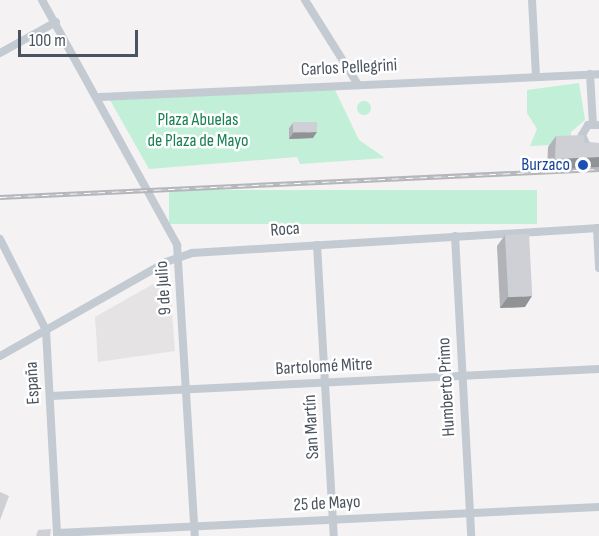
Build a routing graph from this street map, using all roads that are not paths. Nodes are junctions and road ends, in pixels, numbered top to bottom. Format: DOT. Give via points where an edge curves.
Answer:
graph roads {
  1 [pos="42,0"];
  2 [pos="305,0"];
  3 [pos="532,0"];
  4 [pos="56,22"];
  5 [pos="0,53"];
  6 [pos="594,74"];
  7 [pos="536,76"];
  8 [pos="357,83"];
  9 [pos="100,97"];
  10 [pos="596,124"];
  11 [pos="599,147"];
  12 [pos="598,228"];
  13 [pos="455,236"];
  14 [pos="0,239"];
  15 [pos="317,245"];
  16 [pos="179,256"];
  17 [pos="599,268"];
  18 [pos="46,330"];
  19 [pos="0,356"];
  20 [pos="599,369"];
  21 [pos="463,377"];
  22 [pos="327,383"];
  23 [pos="186,390"];
  24 [pos="51,396"];
  25 [pos="599,507"];
  26 [pos="470,513"];
  27 [pos="333,520"];
  28 [pos="195,532"];
  29 [pos="57,534"];
  30 [pos="334,536"];
  31 [pos="471,536"];
  1 -- 4 [label="street, 9 de Julio"];
  2 -- 8 [label="street"];
  3 -- 7 [label="street"];
  4 -- 5 [label="street"];
  4 -- 9 [label="street, 9 de Julio"];
  6 -- 7 [label="street, Carlos Pellegrini"];
  6 -- 10 [label="street"];
  7 -- 8 [label="street, Carlos Pellegrini"];
  8 -- 9 [label="street, Carlos Pellegrini"];
  9 -- 16 [label="street, 9 de Julio"];
  10 -- 11 [label="street" via="582,139 590,148"];
  12 -- 13 [label="street, Roca"];
  12 -- 17 [label="street"];
  13 -- 15 [label="street, Roca"];
  13 -- 21 [label="street, Humberto Primo"];
  14 -- 18 [label="street, España"];
  15 -- 16 [label="street, Roca"];
  15 -- 22 [label="street, San Martín"];
  16 -- 18 [label="street, Roca"];
  16 -- 23 [label="street, 9 de Julio"];
  18 -- 19 [label="street, Roca"];
  18 -- 24 [label="street, España"];
  20 -- 21 [label="street, Bartolomé Mitre"];
  21 -- 22 [label="street, Bartolomé Mitre"];
  21 -- 26 [label="street, Humberto Primo"];
  22 -- 23 [label="street, Bartolomé Mitre"];
  22 -- 27 [label="street, San Martín"];
  23 -- 24 [label="street, Bartolomé Mitre"];
  23 -- 28 [label="street, 9 de Julio"];
  24 -- 29 [label="street, España"];
  25 -- 26 [label="street, 25 de Mayo"];
  26 -- 27 [label="street, 25 de Mayo"];
  26 -- 31 [label="street, Humberto Primo"];
  27 -- 28 [label="street, 25 de Mayo"];
  27 -- 30 [label="street, San Martín"];
  28 -- 29 [label="street, 25 de Mayo"];
}
